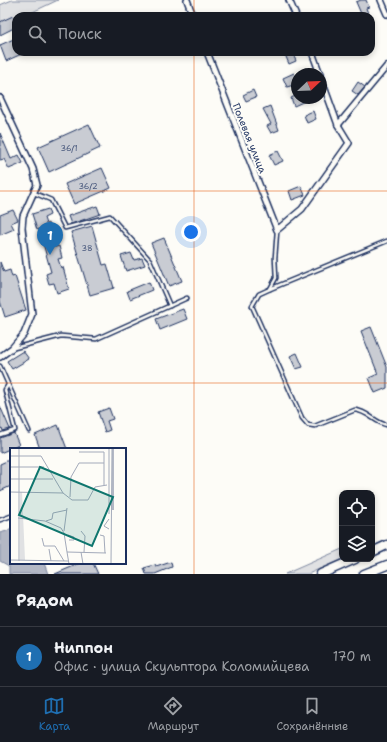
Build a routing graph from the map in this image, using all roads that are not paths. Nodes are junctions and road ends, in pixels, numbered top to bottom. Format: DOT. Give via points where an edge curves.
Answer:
graph roads {
  1 [pos="187,0"];
  2 [pos="289,0"];
  3 [pos="381,0"];
  4 [pos="192,12"];
  5 [pos="294,12"];
  6 [pos="387,14"];
  7 [pos="209,56"];
  8 [pos="313,56"];
  9 [pos="387,66"];
  10 [pos="318,68"];
  11 [pos="327,95"];
  12 [pos="0,98"];
  13 [pos="338,125"];
  14 [pos="34,193"];
  15 [pos="278,230"];
  16 [pos="387,241"];
  17 [pos="270,289"];
  18 [pos="187,298"];
  19 [pos="170,306"];
  20 [pos="12,348"];
  21 [pos="0,357"];
  22 [pos="0,366"];
  23 [pos="8,385"];
  24 [pos="387,425"];
  25 [pos="29,431"];
  26 [pos="0,435"];
  27 [pos="10,516"];
  28 [pos="0,520"];
  29 [pos="387,545"];
  30 [pos="375,551"];
  31 [pos="348,562"];
  32 [pos="387,565"];
  33 [pos="321,574"];
  34 [pos="364,574"];
  1 -- 4 [label="street"];
  2 -- 5 [label="street"];
  3 -- 6 [label="street"];
  7 -- 15 [label="street, Полевая улица"];
  8 -- 10 [label="street"];
  9 -- 13 [label="street"];
  11 -- 13 [label="street"];
  12 -- 14 [label="street" via="33,169 36,185"];
  13 -- 15 [label="street" via="350,143 302,209"];
  14 -- 19 [label="lane" via="51,200 65,228 110,216 150,260"];
  14 -- 20 [label="street" via="23,216 22,228 32,314 24,334"];
  15 -- 17 [label="lane" via="276,278"];
  16 -- 17 [label="lane"];
  17 -- 24 [label="lane" via="258,294 252,306 302,418 308,425 315,426 356,410"];
  18 -- 19 [label="lane"];
  19 -- 20 [label="lane" via="96,339 61,336"];
  20 -- 21 [label="street"];
  22 -- 23 [label="lane"];
  23 -- 25 [label="lane"];
  23 -- 26 [label="lane" via="5,390 15,430"];
  27 -- 28 [label="lane"];
  29 -- 30 [label="main road"];
  31 -- 33 [label="main road"];
  32 -- 34 [label="main road"];
}
